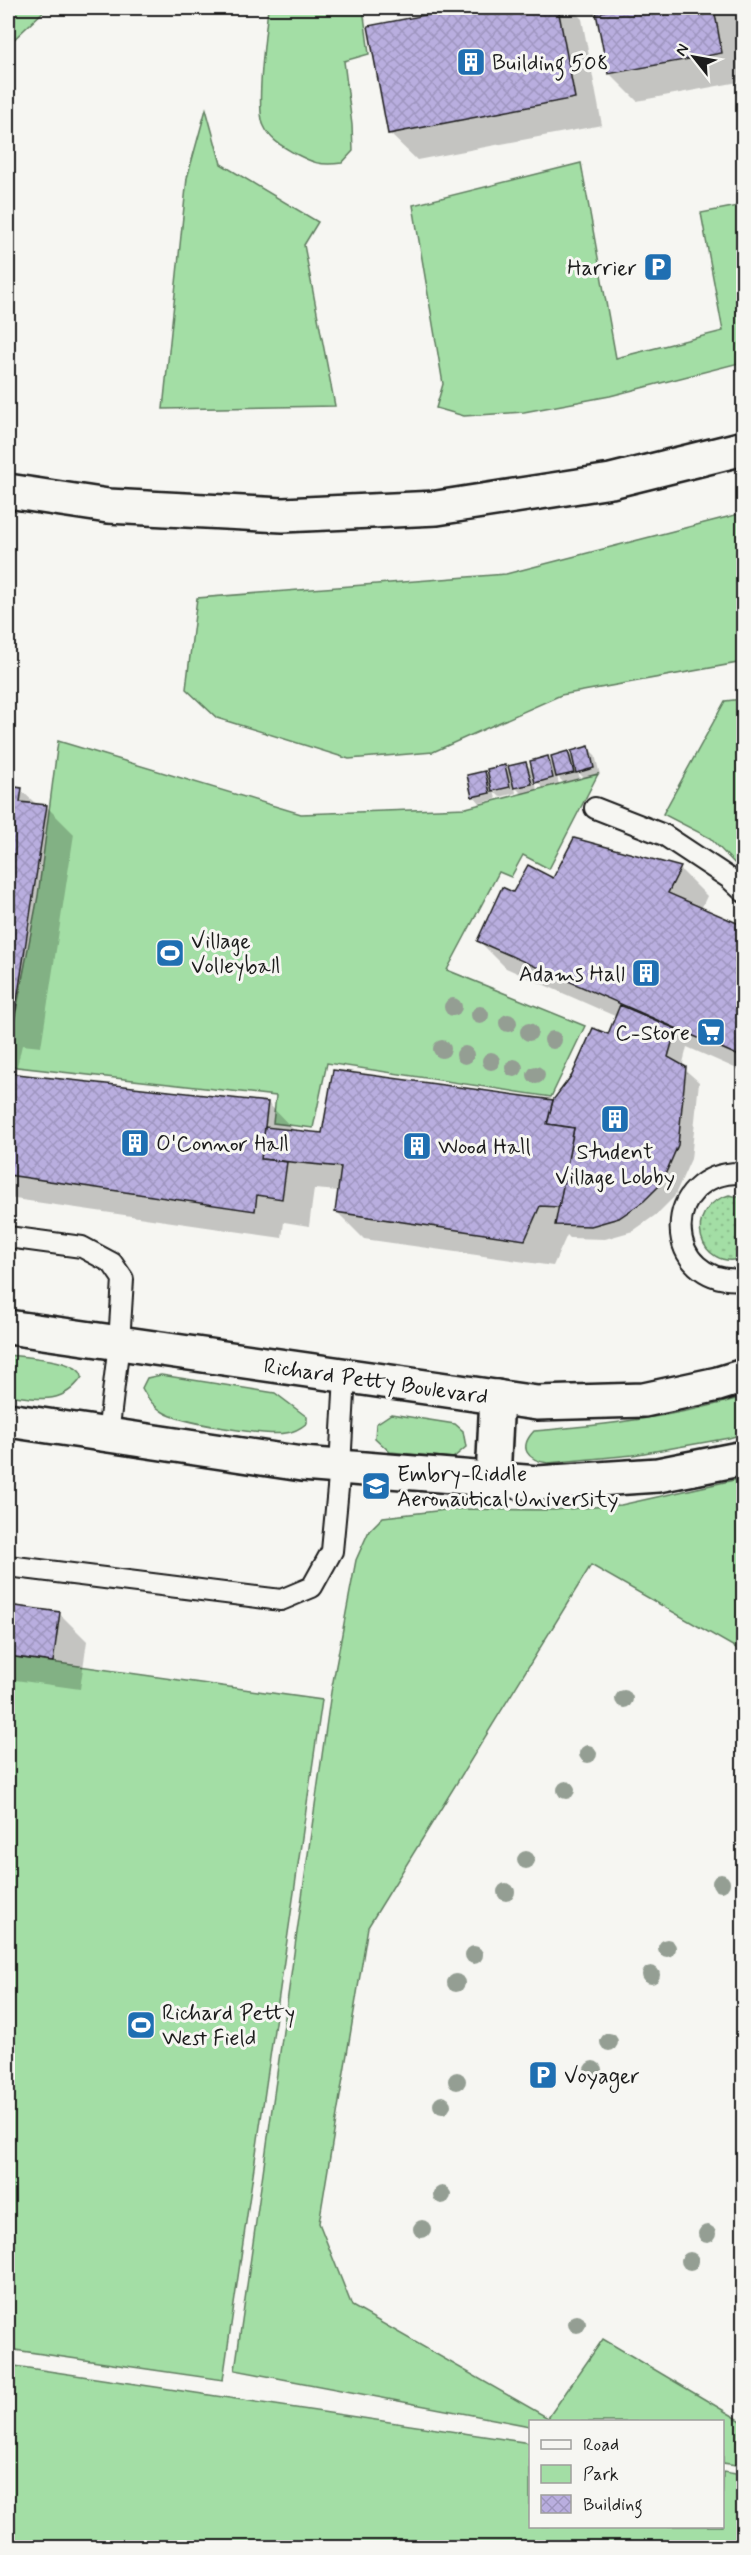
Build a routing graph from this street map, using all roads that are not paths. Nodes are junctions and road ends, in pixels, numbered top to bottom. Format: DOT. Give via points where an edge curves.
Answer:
graph roads {
  1 [pos="744,448"];
  2 [pos="8,491"];
  3 [pos="595,808"];
  4 [pos="744,892"];
  5 [pos="744,1173"];
  6 [pos="8,1237"];
  7 [pos="744,1279"];
  8 [pos="8,1328"];
  9 [pos="119,1343"];
  10 [pos="345,1375"];
  11 [pos="744,1376"];
  12 [pos="497,1397"];
  13 [pos="8,1420"];
  14 [pos="108,1435"];
  15 [pos="744,1458"];
  16 [pos="340,1467"];
  17 [pos="493,1479"];
  18 [pos="8,1566"];
  1 -- 2 [label="street" via="610,482 437,508 283,515 108,506"];
  3 -- 4 [label="lane" via="664,835"];
  5 -- 7 [label="lane" via="727,1172 694,1189 684,1204 680,1223 681,1240 699,1269 715,1277"];
  6 -- 9 [label="lane" via="82,1247 112,1263 123,1279"];
  8 -- 9 [label="street, Richard Petty Boulevard"];
  9 -- 10 [label="street, Richard Petty Boulevard"];
  9 -- 14 [label="lane"];
  10 -- 12 [label="street, Richard Petty Boulevard"];
  10 -- 16 [label="lane"];
  11 -- 12 [label="street, Richard Petty Boulevard" via="644,1400 537,1403"];
  12 -- 17 [label="street"];
  13 -- 14 [label="street"];
  14 -- 16 [label="street"];
  15 -- 17 [label="street" via="658,1476 538,1483"];
  16 -- 17 [label="street"];
  16 -- 18 [label="lane" via="332,1551 312,1587 281,1600"];
}
